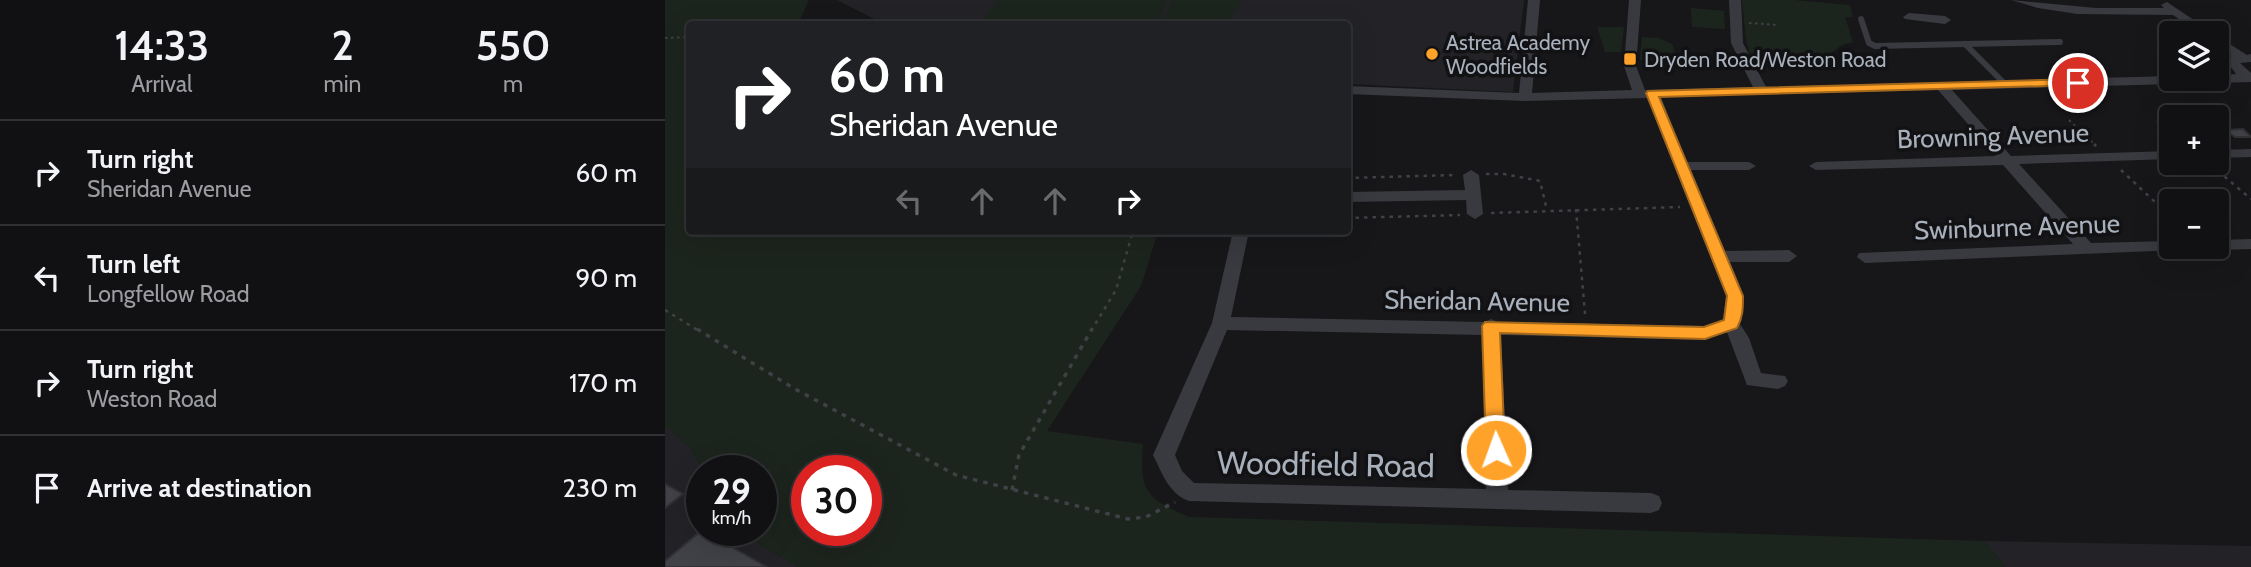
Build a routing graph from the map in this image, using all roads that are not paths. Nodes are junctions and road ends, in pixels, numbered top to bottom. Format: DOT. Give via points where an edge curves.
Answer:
graph roads {
  1 [pos="1534,0"];
  2 [pos="1635,0"];
  3 [pos="1735,0"];
  4 [pos="2017,0"];
  5 [pos="2161,0"];
  6 [pos="2176,11"];
  7 [pos="1909,17"];
  8 [pos="1861,19"];
  9 [pos="1945,20"];
  10 [pos="2190,21"];
  11 [pos="2060,42"];
  12 [pos="1965,44"];
  13 [pos="2229,47"];
  14 [pos="2246,57"];
  15 [pos="2251,78"];
  16 [pos="2005,84"];
  17 [pos="1941,86"];
  18 [pos="1351,90"];
  19 [pos="1761,90"];
  20 [pos="1646,93"];
  21 [pos="1525,97"];
  22 [pos="2159,155"];
  23 [pos="2007,160"];
  24 [pos="1681,166"];
  25 [pos="1749,166"];
  26 [pos="1816,166"];
  27 [pos="1471,174"];
  28 [pos="1473,195"];
  29 [pos="1351,197"];
  30 [pos="1475,214"];
  31 [pos="1240,235"];
  32 [pos="2251,244"];
  33 [pos="2229,245"];
  34 [pos="2159,246"];
  35 [pos="2087,249"];
  36 [pos="1789,256"];
  37 [pos="1719,257"];
  38 [pos="1865,257"];
  39 [pos="1221,323"];
  40 [pos="1731,324"];
  41 [pos="1491,326"];
  42 [pos="1779,381"];
  43 [pos="1497,499"];
  44 [pos="1651,503"];
  1 -- 21 [label="street"];
  2 -- 20 [label="street" via="1630,66"];
  3 -- 19 [label="street" via="1740,54"];
  4 -- 6 [label="street" via="2088,13"];
  5 -- 6 [label="street"];
  6 -- 10 [label="street"];
  7 -- 9 [label="street" via="1924,14"];
  8 -- 12 [label="lane" via="1868,43 1875,46"];
  11 -- 12 [label="lane"];
  12 -- 16 [label="lane"];
  13 -- 14 [label="street"];
  14 -- 15 [label="street" via="2235,58 2232,64"];
  15 -- 16 [label="street"];
  16 -- 17 [label="street"];
  17 -- 19 [label="street"];
  17 -- 23 [label="street"];
  18 -- 21 [label="street"];
  19 -- 20 [label="street"];
  20 -- 21 [label="street"];
  20 -- 24 [label="street"];
  22 -- 23 [label="street, Browning Avenue"];
  23 -- 26 [label="street, Browning Avenue"];
  23 -- 35 [label="street"];
  24 -- 25 [label="street"];
  24 -- 37 [label="street"];
  27 -- 28 [label="street"];
  28 -- 29 [label="street"];
  28 -- 30 [label="street"];
  31 -- 39 [label="street"];
  32 -- 33 [label="street"];
  34 -- 35 [label="street, Swinburne Avenue"];
  35 -- 38 [label="street, Swinburne Avenue"];
  36 -- 37 [label="street"];
  37 -- 40 [label="street" via="1735,296"];
  39 -- 41 [label="street, Sheridan Avenue"];
  39 -- 43 [label="street, Woodfield Road" via="1164,455 1181,485"];
  40 -- 41 [label="street, Sheridan Avenue" via="1705,333"];
  40 -- 42 [label="street" via="1754,380"];
  41 -- 43 [label="street"];
  43 -- 44 [label="street, Woodfield Road"];
}
